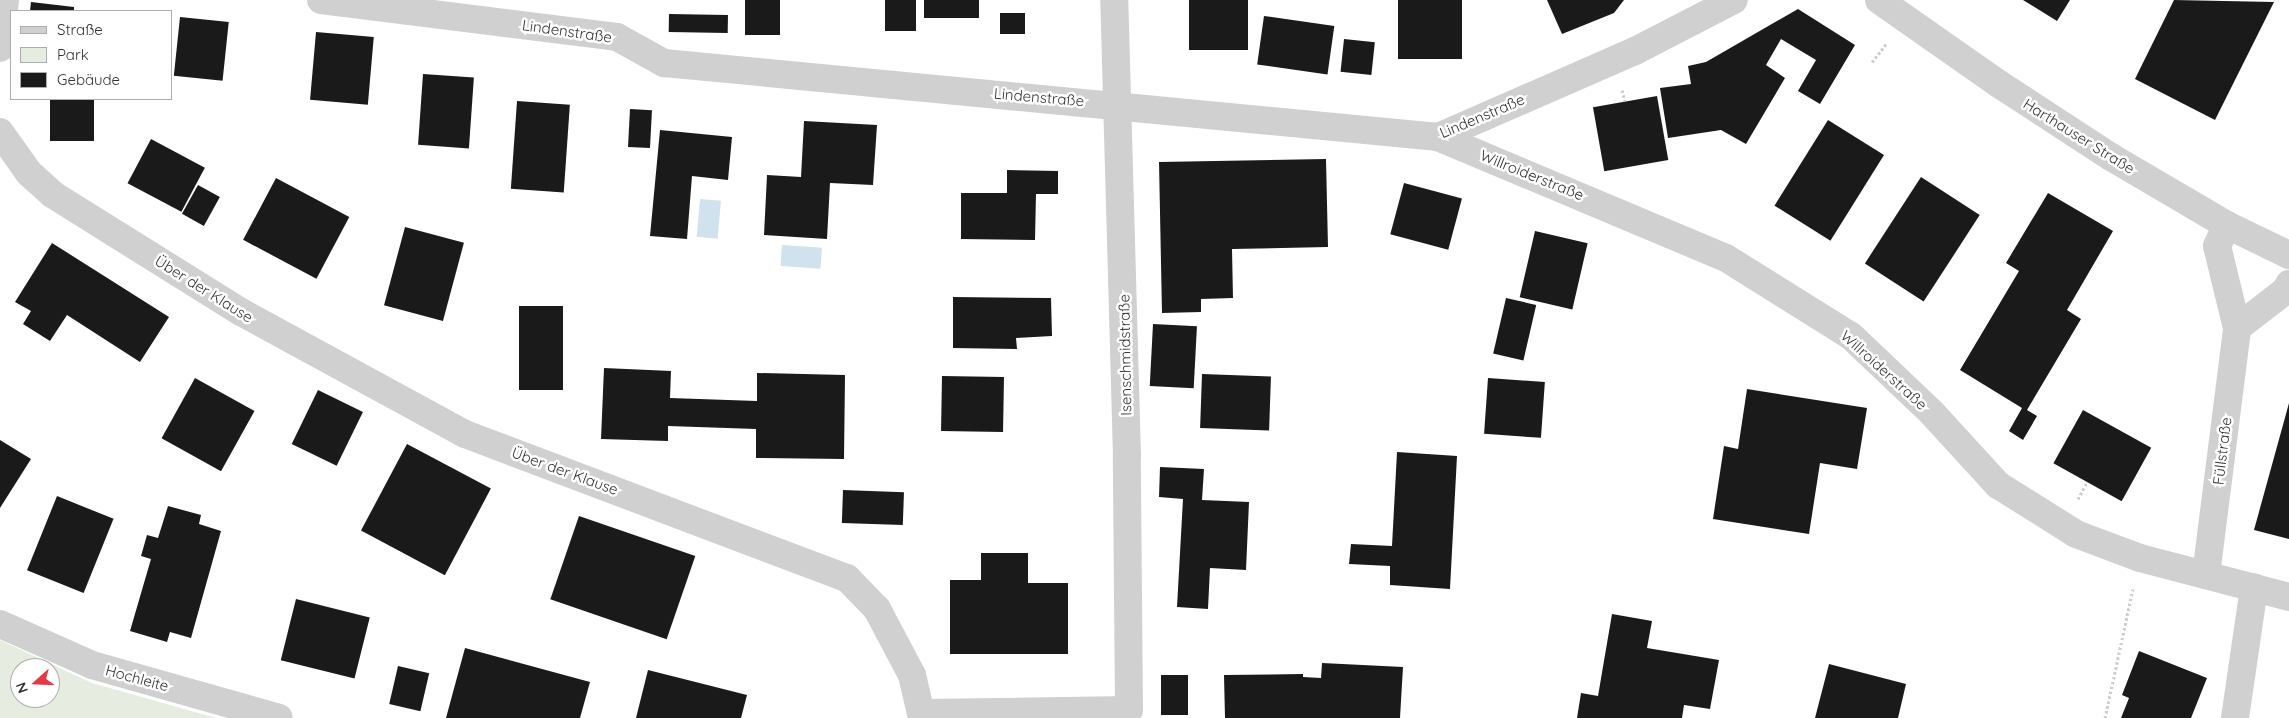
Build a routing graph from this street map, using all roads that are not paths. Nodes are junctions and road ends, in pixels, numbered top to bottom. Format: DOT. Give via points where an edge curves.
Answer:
graph roads {
  1 [pos="5,0"];
  2 [pos="321,0"];
  3 [pos="1114,0"];
  4 [pos="1734,0"];
  5 [pos="1880,0"];
  6 [pos="0,48"];
  7 [pos="1118,104"];
  8 [pos="0,132"];
  9 [pos="1438,137"];
  10 [pos="2227,225"];
  11 [pos="2289,255"];
  12 [pos="2289,284"];
  13 [pos="2237,328"];
  14 [pos="2206,575"];
  15 [pos="2254,586"];
  16 [pos="2289,597"];
  17 [pos="0,624"];
  18 [pos="1129,710"];
  19 [pos="922,715"];
  20 [pos="280,718"];
  21 [pos="2236,718"];
  1 -- 6 [label="street"];
  2 -- 7 [label="street, Lindenstraße" via="617,37 664,63"];
  3 -- 7 [label="street, Isenschmidstraße"];
  4 -- 9 [label="street, Lindenstraße" via="1635,51"];
  5 -- 10 [label="street, Harthauser Straße" via="2103,152"];
  7 -- 9 [label="street, Lindenstraße"];
  7 -- 18 [label="street, Isenschmidstraße" via="1127,456"];
  8 -- 19 [label="street, Über der Klause" via="29,173 52,194 241,312 465,434 847,578 877,609 912,675"];
  9 -- 14 [label="street, Willroiderstraße" via="1726,258 1851,336 1932,413 1998,485 2076,534 2140,558"];
  10 -- 11 [label="street, Harthauser Straße"];
  10 -- 13 [label="street, Füllstraße" via="2217,246"];
  12 -- 13 [label="street" via="2286,290"];
  13 -- 14 [label="street, Füllstraße"];
  14 -- 15 [label="street, Willroiderstraße"];
  15 -- 16 [label="street, Willroiderstraße"];
  15 -- 21 [label="street"];
  17 -- 20 [label="street, Hochleite" via="92,665"];
  18 -- 19 [label="street, Über der Klause"];
}
